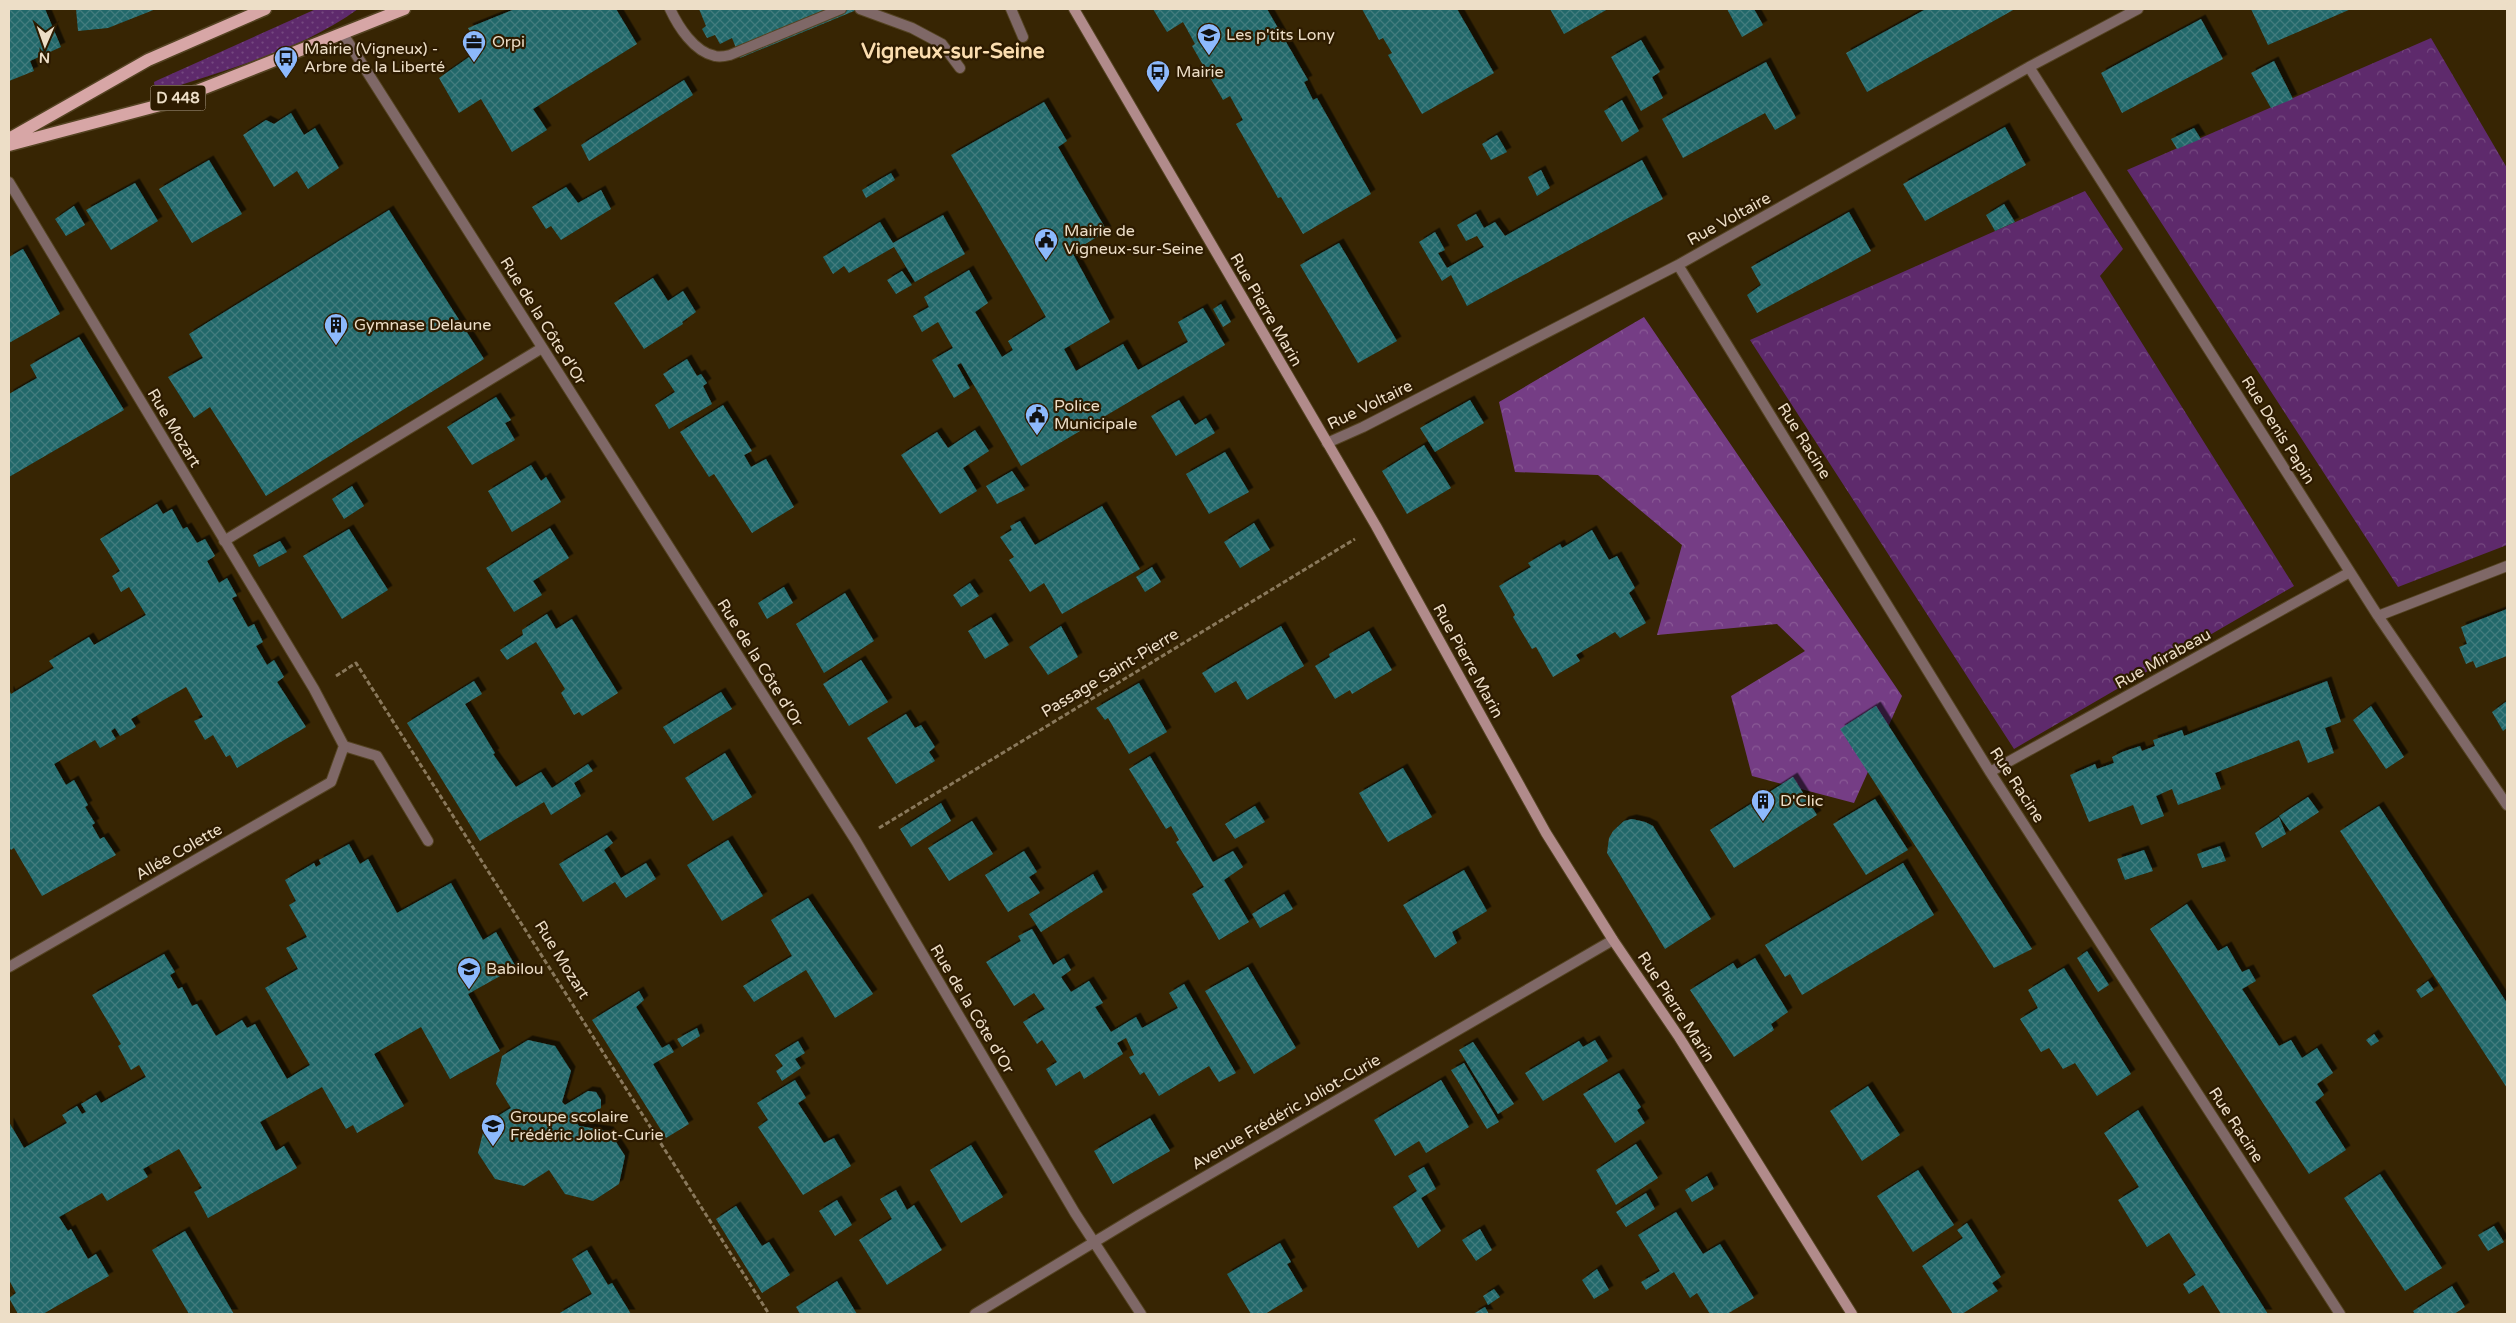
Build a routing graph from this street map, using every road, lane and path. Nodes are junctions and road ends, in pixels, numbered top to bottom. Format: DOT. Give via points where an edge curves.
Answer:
graph roads {
  1 [pos="265,9"];
  2 [pos="379,9"];
  3 [pos="404,9"];
  4 [pos="670,9"];
  5 [pos="841,9"];
  6 [pos="860,9"];
  7 [pos="1012,9"];
  8 [pos="2138,9"];
  9 [pos="1075,10"];
  10 [pos="343,34"];
  11 [pos="1023,37"];
  12 [pos="2029,67"];
  13 [pos="960,68"];
  14 [pos="9,139"];
  15 [pos="9,145"];
  16 [pos="9,182"];
  17 [pos="1678,265"];
  18 [pos="542,348"];
  19 [pos="1327,442"];
  20 [pos="1376,526"];
  21 [pos="224,540"];
  22 [pos="2507,566"];
  23 [pos="2350,572"];
  24 [pos="2378,616"];
  25 [pos="314,689"];
  26 [pos="344,746"];
  27 [pos="1990,772"];
  28 [pos="2507,805"];
  29 [pos="428,841"];
  30 [pos="856,841"];
  31 [pos="1613,940"];
  32 [pos="9,967"];
  33 [pos="1096,1242"];
  34 [pos="769,1314"];
  35 [pos="975,1314"];
  36 [pos="1141,1314"];
  37 [pos="1852,1314"];
  38 [pos="2340,1314"];
  1 -- 14 [label="main road, D 448" via="148,60"];
  2 -- 10 [label="main road"];
  3 -- 10 [label="main road, D 448"];
  4 -- 5 [label="street" via="680,30 714,56 730,55"];
  6 -- 13 [label="street" via="912,28 942,44"];
  7 -- 11 [label="street"];
  8 -- 12 [label="street, Rue Voltaire"];
  9 -- 19 [label="street, Rue Pierre Marin"];
  10 -- 15 [label="main road, D 448" via="164,104"];
  10 -- 18 [label="street, Rue de la Côte d'Or"];
  12 -- 17 [label="street, Rue Voltaire"];
  12 -- 23 [label="street, Rue Denis Papin"];
  16 -- 21 [label="street, Rue Mozart"];
  17 -- 19 [label="street, Rue Voltaire" via="1363,427"];
  17 -- 27 [label="street, Rue Racine"];
  18 -- 21 [label="street"];
  18 -- 30 [label="street, Rue de la Côte d'Or"];
  19 -- 20 [label="street, Rue Pierre Marin"];
  20 -- 30 [label="path, Passage Saint-Pierre"];
  20 -- 31 [label="street, Rue Pierre Marin" via="1546,833"];
  21 -- 25 [label="street, Rue Mozart"];
  22 -- 24 [label="street"];
  23 -- 24 [label="street, Rue Denis Papin"];
  23 -- 27 [label="street, Rue Mirabeau"];
  24 -- 28 [label="street, Rue Denis Papin"];
  25 -- 26 [label="street, Rue Mozart"];
  25 -- 34 [label="path, Rue Mozart" via="356,663"];
  26 -- 29 [label="street" via="377,756"];
  26 -- 32 [label="street, Allée Colette" via="331,782"];
  27 -- 38 [label="street, Rue Racine"];
  30 -- 33 [label="street, Rue de la Côte d'Or" via="1075,1213"];
  31 -- 33 [label="street, Avenue Frédéric Joliot-Curie"];
  31 -- 37 [label="street, Rue Pierre Marin" via="1679,1037"];
  33 -- 35 [label="street, Avenue Frédéric Joliot-Curie"];
  33 -- 36 [label="street, Rue de la Côte d'Or"];
}
